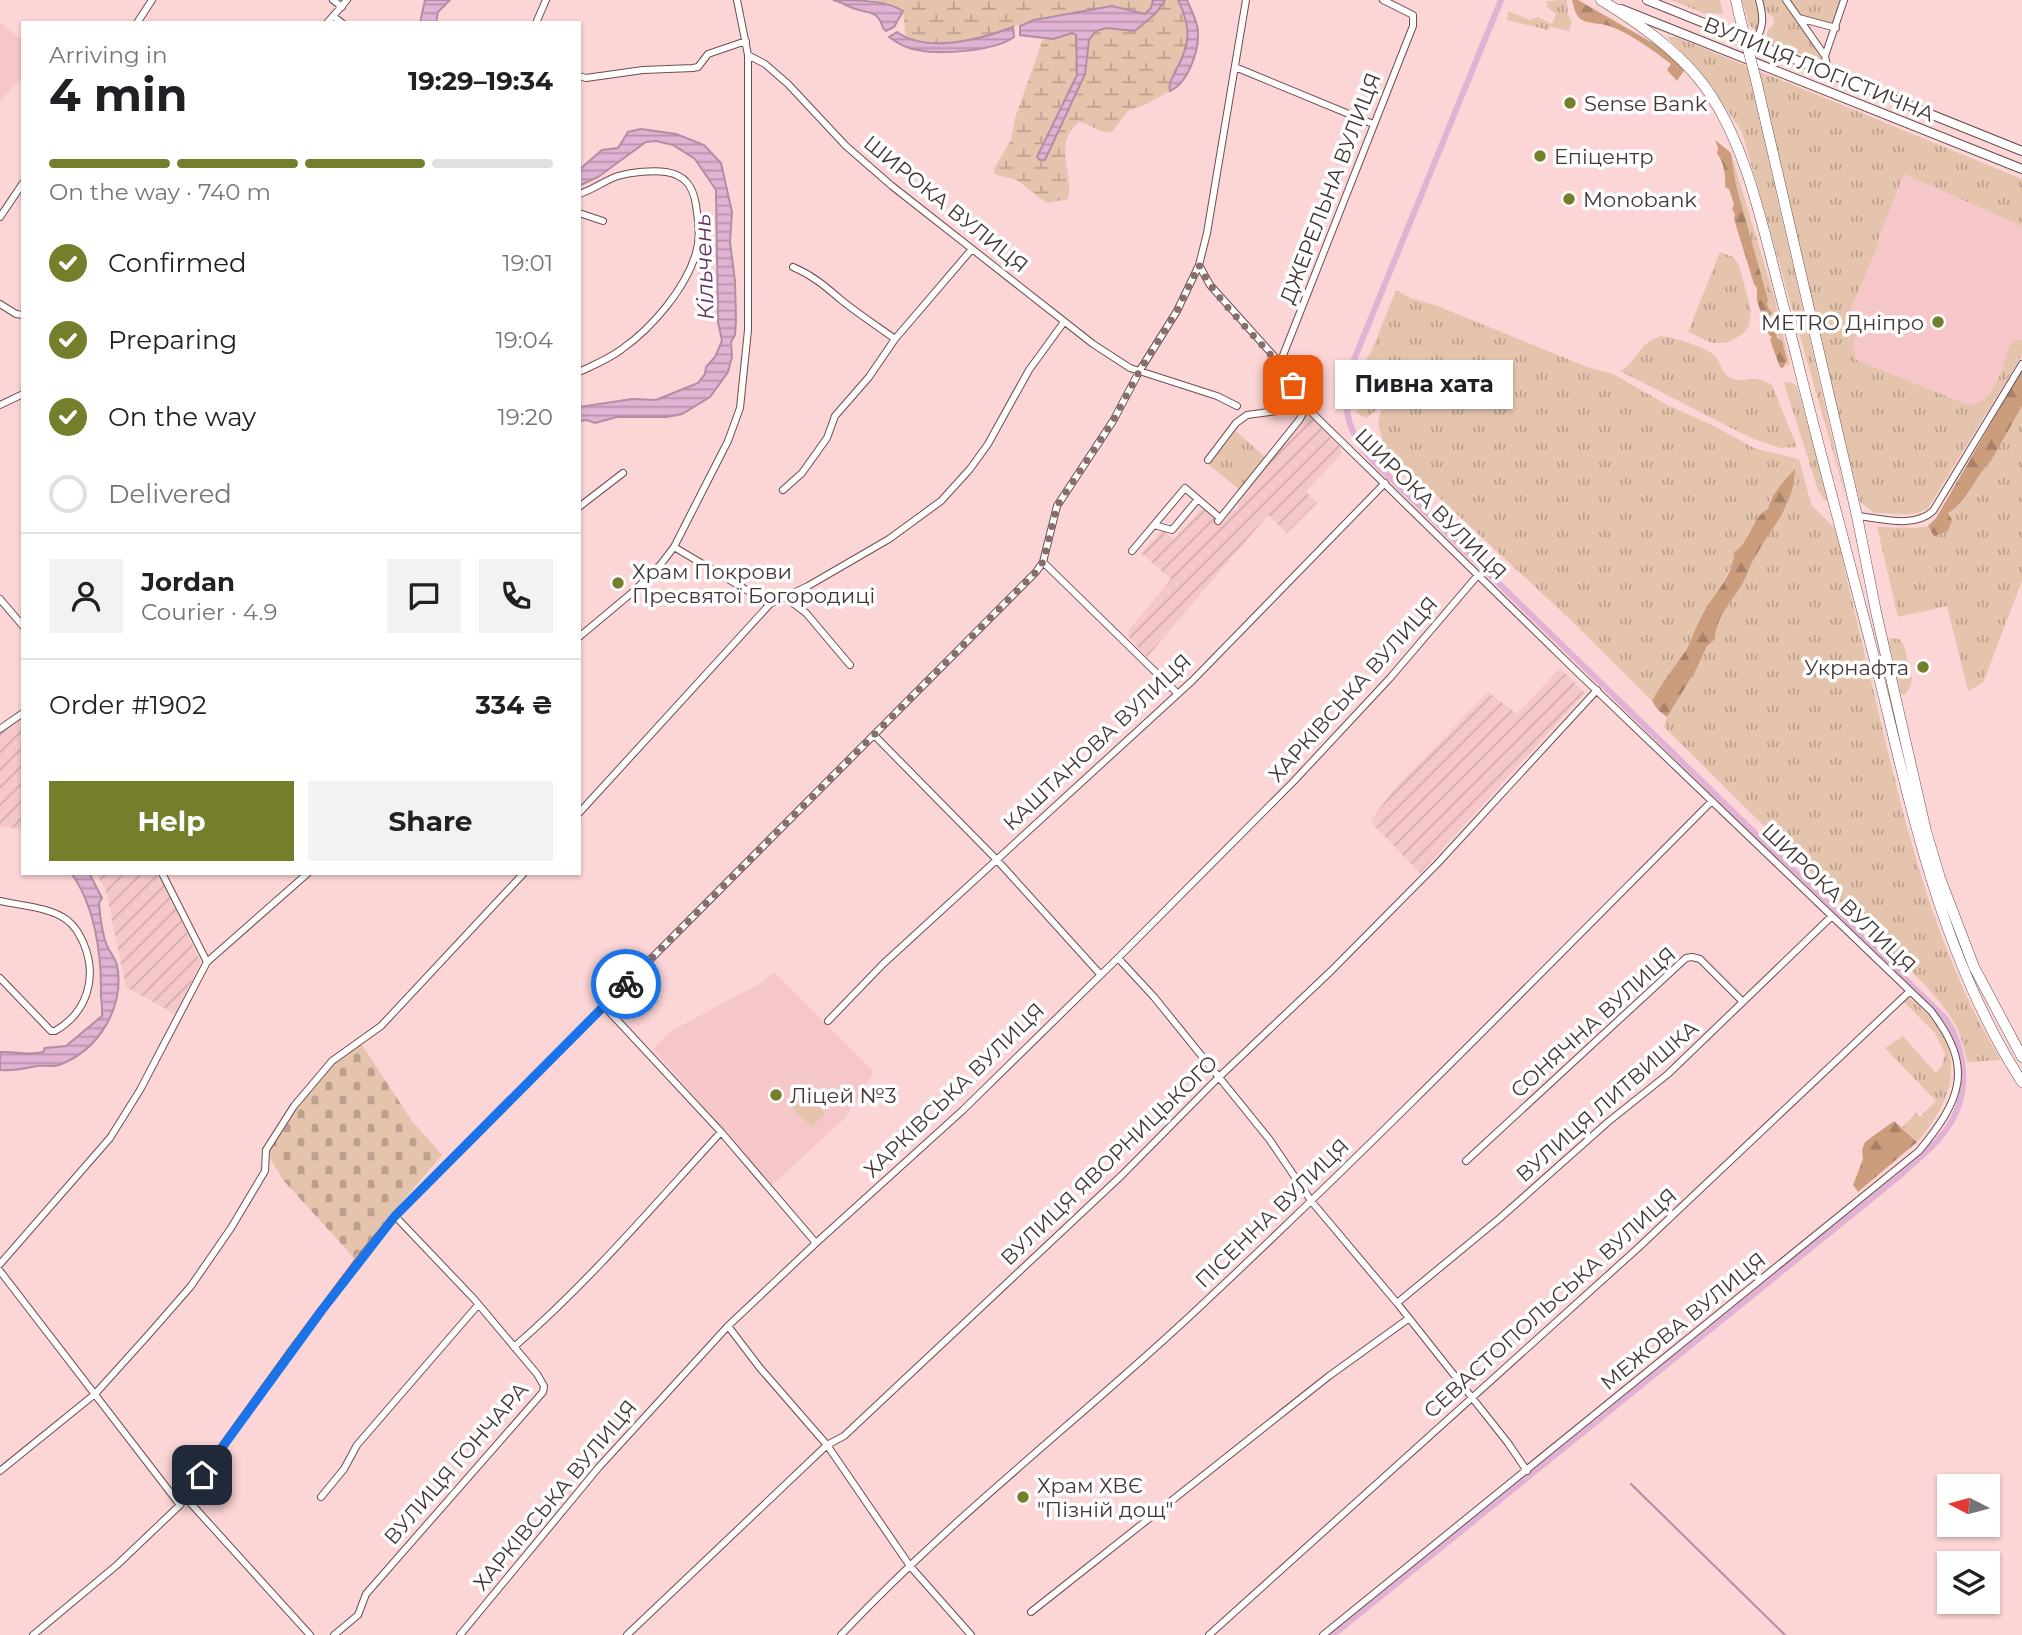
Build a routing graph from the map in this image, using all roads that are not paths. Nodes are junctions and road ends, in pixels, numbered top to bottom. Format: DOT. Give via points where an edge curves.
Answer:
graph roads {
  1 [pos="152,0"];
  2 [pos="333,0"];
  3 [pos="347,0"];
  4 [pos="546,0"];
  5 [pos="737,0"];
  6 [pos="1246,0"];
  7 [pos="1383,0"];
  8 [pos="1602,0"];
  9 [pos="1647,0"];
  10 [pos="1736,0"];
  11 [pos="1759,0"];
  12 [pos="1786,0"];
  13 [pos="1844,0"];
  14 [pos="342,7"];
  15 [pos="332,16"];
  16 [pos="1799,18"];
  17 [pos="138,21"];
  18 [pos="328,21"];
  19 [pos="339,21"];
  20 [pos="537,21"];
  21 [pos="1836,28"];
  22 [pos="746,41"];
  23 [pos="1753,44"];
  24 [pos="748,55"];
  25 [pos="1825,56"];
  26 [pos="1235,67"];
  27 [pos="1829,75"];
  28 [pos="581,77"];
  29 [pos="1373,124"];
  30 [pos="2022,152"];
  31 [pos="2022,169"];
  32 [pos="21,186"];
  33 [pos="581,193"];
  34 [pos="581,214"];
  35 [pos="0,217"];
  36 [pos="603,220"];
  37 [pos="972,249"];
  38 [pos="1199,265"];
  39 [pos="793,267"];
  40 [pos="0,304"];
  41 [pos="21,315"];
  42 [pos="1064,322"];
  43 [pos="895,340"];
  44 [pos="1280,363"];
  45 [pos="2022,364"];
  46 [pos="1140,370"];
  47 [pos="581,371"];
  48 [pos="21,395"];
  49 [pos="0,405"];
  50 [pos="1237,406"];
  51 [pos="1306,407"];
  52 [pos="1208,460"];
  53 [pos="623,473"];
  54 [pos="1385,483"];
  55 [pos="783,490"];
  56 [pos="1198,499"];
  57 [pos="581,505"];
  58 [pos="1838,513"];
  59 [pos="1857,516"];
  60 [pos="1154,525"];
  61 [pos="674,547"];
  62 [pos="1132,551"];
  63 [pos="1043,562"];
  64 [pos="1478,575"];
  65 [pos="785,597"];
  66 [pos="0,598"];
  67 [pos="769,604"];
  68 [pos="21,624"];
  69 [pos="581,636"];
  70 [pos="850,665"];
  71 [pos="1597,690"];
  72 [pos="1177,694"];
  73 [pos="21,714"];
  74 [pos="0,729"];
  75 [pos="874,735"];
  76 [pos="1713,801"];
  77 [pos="581,811"];
  78 [pos="996,859"];
  79 [pos="163,875"];
  80 [pos="306,875"];
  81 [pos="522,875"];
  82 [pos="0,901"];
  83 [pos="1832,916"];
  84 [pos="1118,958"];
  85 [pos="206,962"];
  86 [pos="1100,974"];
  87 [pos="0,978"];
  88 [pos="1910,991"];
  89 [pos="1743,1002"];
  90 [pos="604,1006"];
  91 [pos="828,1021"];
  92 [pos="2022,1056"];
  93 [pos="1218,1078"];
  94 [pos="2022,1082"];
  95 [pos="721,1132"];
  96 [pos="1466,1161"];
  97 [pos="1311,1202"];
  98 [pos="395,1216"];
  99 [pos="816,1243"];
  100 [pos="0,1264"];
  101 [pos="0,1270"];
  102 [pos="1397,1303"];
  103 [pos="478,1305"];
  104 [pos="1408,1319"];
  105 [pos="728,1326"];
  106 [pos="514,1347"];
  107 [pos="95,1394"];
  108 [pos="1472,1398"];
  109 [pos="827,1445"];
  110 [pos="0,1471"];
  111 [pos="1527,1471"];
  112 [pos="186,1497"];
  113 [pos="321,1497"];
  114 [pos="180,1505"];
  115 [pos="910,1566"];
  116 [pos="1031,1612"];
  117 [pos="33,1635"];
  118 [pos="309,1635"];
  119 [pos="334,1635"];
  120 [pos="460,1635"];
  121 [pos="627,1635"];
  122 [pos="841,1635"];
  123 [pos="971,1635"];
  124 [pos="1209,1635"];
  125 [pos="1323,1635"];
  1 -- 17 [label="street"];
  2 -- 14 [label="street"];
  3 -- 14 [label="street"];
  4 -- 20 [label="street"];
  5 -- 22 [label="street"];
  6 -- 26 [label="street"];
  7 -- 29 [label="street, ДЖЕРЕЛЬНА ВУЛИЦЯ" via="1413,15 1413,26"];
  8 -- 31 [label="main road, ВУЛИЦЯ ЛОГІСТИЧНА"];
  8 -- 58 [label="highway" via="1691,68 1730,127 1759,211"];
  9 -- 23 [label="main road"];
  10 -- 59 [label="highway, bridge"];
  11 -- 23 [label="street" via="1762,31"];
  12 -- 16 [label="street"];
  13 -- 21 [label="street"];
  14 -- 15 [label="street"];
  15 -- 18 [label="street"];
  15 -- 19 [label="street"];
  16 -- 21 [label="street"];
  16 -- 25 [label="street"];
  21 -- 25 [label="street"];
  22 -- 24 [label="street"];
  22 -- 28 [label="street" via="708,54 693,68"];
  23 -- 27 [label="main road"];
  24 -- 37 [label="street, ШИРОКА ВУЛИЦЯ" via="788,84 866,163"];
  24 -- 61 [label="street" via="748,330 740,408"];
  25 -- 27 [label="street"];
  26 -- 29 [label="street"];
  26 -- 38 [label="street"];
  27 -- 30 [label="main road"];
  29 -- 44 [label="street, ДЖЕРЕЛЬНА ВУЛИЦЯ"];
  32 -- 35 [label="street"];
  33 -- 47 [label="street" via="617,176 665,172 680,176 689,183 695,199 699,229 697,252 667,307 622,349"];
  34 -- 36 [label="street"];
  37 -- 42 [label="street, ШИРОКА ВУЛИЦЯ"];
  37 -- 43 [label="street"];
  38 -- 44 [label="street, ШИРОКА ВУЛИЦЯ" via="1210,285"];
  38 -- 46 [label="street"];
  39 -- 43 [label="street" via="830,288"];
  40 -- 41 [label="street"];
  42 -- 46 [label="street, ШИРОКА ВУЛИЦЯ" via="1130,368"];
  42 -- 65 [label="street" via="1029,370 988,444 941,501 889,539"];
  43 -- 55 [label="street" via="835,416 827,438 802,473"];
  44 -- 51 [label="street, ШИРОКА ВУЛИЦЯ"];
  45 -- 59 [label="street" via="1928,515 1914,521"];
  46 -- 50 [label="street, ШИРОКА ВУЛИЦЯ"];
  46 -- 63 [label="street" via="1113,421 1057,506"];
  48 -- 49 [label="street"];
  51 -- 52 [label="street" via="1247,415"];
  51 -- 54 [label="street, ШИРОКА ВУЛИЦЯ"];
  51 -- 56 [label="street" via="1219,519"];
  53 -- 57 [label="street"];
  54 -- 64 [label="street, ШИРОКА ВУЛИЦЯ"];
  54 -- 72 [label="street, КАШТАНОВА ВУЛИЦЯ"];
  56 -- 60 [label="street" via="1172,530"];
  56 -- 60 [label="street" via="1185,488"];
  58 -- 59 [label="highway"];
  58 -- 94 [label="highway" via="1940,910 1977,1002"];
  59 -- 92 [label="highway" via="1940,878 1973,967"];
  60 -- 62 [label="street"];
  61 -- 67 [label="street"];
  61 -- 69 [label="street" via="634,591"];
  63 -- 72 [label="street"];
  63 -- 75 [label="street"];
  64 -- 71 [label="street, ШИРОКА ВУЛИЦЯ"];
  64 -- 84 [label="street, ХАРКІВСЬКА ВУЛИЦЯ" via="1294,781"];
  65 -- 67 [label="street"];
  65 -- 70 [label="street" via="806,613"];
  66 -- 68 [label="street"];
  67 -- 77 [label="street"];
  71 -- 76 [label="street, ШИРОКА ВУЛИЦЯ"];
  71 -- 93 [label="street, ВУЛИЦЯ ЯВОРНИЦЬКОГО" via="1437,864"];
  72 -- 78 [label="street, КАШТАНОВА ВУЛИЦЯ"];
  73 -- 74 [label="street"];
  75 -- 78 [label="street"];
  75 -- 90 [label="street"];
  76 -- 83 [label="street, ШИРОКА ВУЛИЦЯ"];
  76 -- 97 [label="street, ПІСЕННА ВУЛИЦЯ"];
  78 -- 86 [label="street"];
  78 -- 91 [label="street, КАШТАНОВА ВУЛИЦЯ"];
  79 -- 85 [label="street"];
  80 -- 85 [label="street"];
  81 -- 107 [label="street" via="381,1026 332,1061 294,1106 266,1150 265,1171 213,1255"];
  82 -- 87 [label="street" via="50,911 66,919 79,933 91,975 77,1013 55,1031"];
  83 -- 88 [label="street, ШИРОКА ВУЛИЦЯ"];
  83 -- 89 [label="street, ВУЛИЦЯ ЛИТВИШКА"];
  84 -- 86 [label="street, ХАРКІВСЬКА ВУЛИЦЯ"];
  84 -- 93 [label="street"];
  85 -- 100 [label="street" via="110,1138"];
  86 -- 99 [label="street, ХАРКІВСЬКА ВУЛИЦЯ" via="963,1110"];
  88 -- 108 [label="street, СЕВАСТОПОЛЬСЬКА ВУЛИЦЯ"];
  88 -- 111 [label="street, МЕЖОВА ВУЛИЦЯ" via="1944,1028 1958,1070 1954,1098 1942,1123 1919,1152"];
  89 -- 96 [label="street, СОНЯЧНА ВУЛИЦЯ" via="1700,959 1686,958"];
  89 -- 102 [label="street, ВУЛИЦЯ ЛИТВИШКА" via="1668,1074"];
  90 -- 95 [label="street"];
  90 -- 98 [label="street"];
  93 -- 97 [label="street" via="1269,1139"];
  93 -- 109 [label="street, ВУЛИЦЯ ЯВОРНИЦЬКОГО" via="1020,1272 844,1436"];
  95 -- 99 [label="street"];
  95 -- 106 [label="street, ВУЛИЦЯ ГОНЧАРА" via="561,1304"];
  97 -- 102 [label="street"];
  97 -- 115 [label="street, ПІСЕННА ВУЛИЦЯ"];
  98 -- 103 [label="street"];
  98 -- 112 [label="street"];
  99 -- 105 [label="street, ХАРКІВСЬКА ВУЛИЦЯ"];
  101 -- 107 [label="street"];
  102 -- 104 [label="street"];
  103 -- 106 [label="street"];
  103 -- 113 [label="street" via="357,1445"];
  104 -- 108 [label="street"];
  104 -- 116 [label="street"];
  105 -- 109 [label="street"];
  105 -- 120 [label="street, ХАРКІВСЬКА ВУЛИЦЯ" via="599,1467"];
  106 -- 119 [label="street, ВУЛИЦЯ ГОНЧАРА" via="541,1379 543,1392 366,1594 358,1615"];
  107 -- 110 [label="street"];
  107 -- 114 [label="street"];
  108 -- 111 [label="street"];
  108 -- 124 [label="street, СЕВАСТОПОЛЬСЬКА ВУЛИЦЯ"];
  109 -- 115 [label="street"];
  109 -- 121 [label="street, ВУЛИЦЯ ЯВОРНИЦЬКОГО"];
  111 -- 125 [label="street, МЕЖОВА ВУЛИЦЯ"];
  112 -- 114 [label="street"];
  112 -- 118 [label="street"];
  114 -- 117 [label="street"];
  115 -- 122 [label="street, ПІСЕННА ВУЛИЦЯ"];
  115 -- 123 [label="street"];
}
